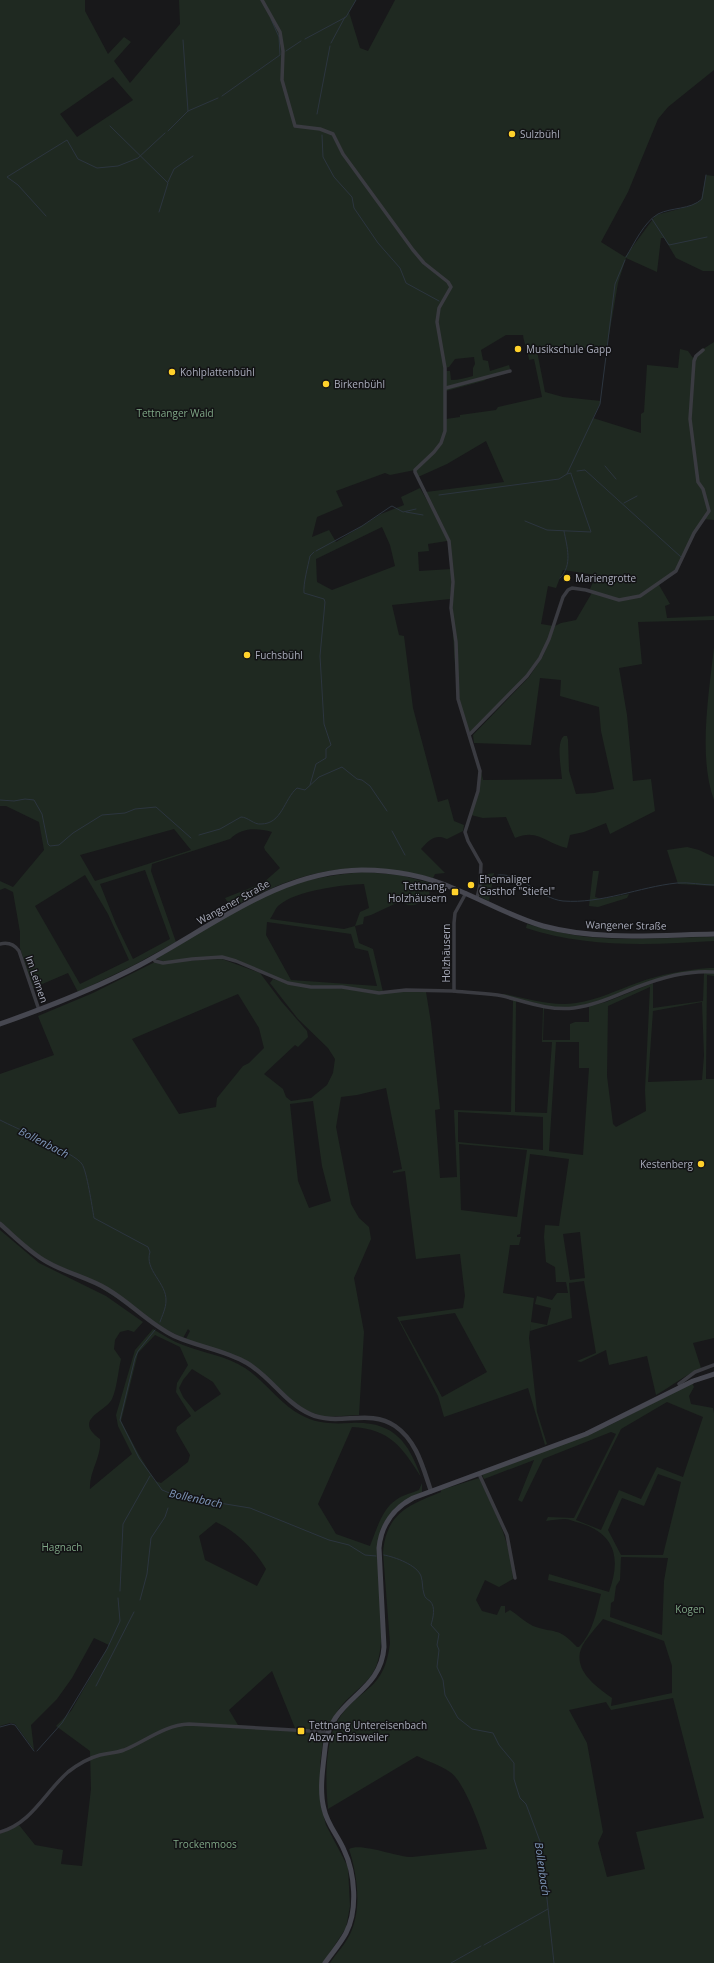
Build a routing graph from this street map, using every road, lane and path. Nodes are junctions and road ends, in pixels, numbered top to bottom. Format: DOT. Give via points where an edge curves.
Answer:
graph roads {
  1 [pos="262,0"];
  2 [pos="703,350"];
  3 [pos="510,371"];
  4 [pos="446,388"];
  5 [pos="470,734"];
  6 [pos="466,893"];
  7 [pos="477,898"];
  8 [pos="714,934"];
  9 [pos="0,944"];
  10 [pos="153,958"];
  11 [pos="714,972"];
  12 [pos="454,991"];
  13 [pos="39,1010"];
  14 [pos="0,1024"];
  15 [pos="0,1224"];
  16 [pos="714,1365"];
  17 [pos="714,1374"];
  18 [pos="681,1386"];
  19 [pos="480,1474"];
  20 [pos="431,1491"];
  21 [pos="515,1578"];
  22 [pos="328,1732"];
  23 [pos="0,1832"];
  24 [pos="325,1963"];
  1 -- 4 [label="street" via="280,32 282,80 295,126 320,129 333,134 343,154 413,250 451,287 439,308 437,322 444,356"];
  2 -- 5 [label="street" via="694,361 690,419 698,482 703,489 709,512 694,533 681,564 672,575 636,598 619,600 577,589 566,592 540,658 527,676"];
  3 -- 4 [label="street"];
  4 -- 5 [label="street" via="445,431 441,443 415,472 448,541 453,582 451,608 456,642 458,699"];
  5 -- 7 [label="street" via="480,782 467,824 466,838 481,864"];
  6 -- 7 [label="main road, Wangener Straße"];
  6 -- 10 [label="main road, Wangener Straße" via="421,877 388,871 345,871 314,876 254,899"];
  6 -- 12 [label="street, Holzhäusern" via="454,917"];
  7 -- 8 [label="main road, Wangener Straße" via="530,922 578,933 626,936"];
  9 -- 13 [label="street, Im Leimen" via="7,943 19,951"];
  10 -- 12 [label="street, Holzhäusern" via="163,963 222,958 236,961 288,983 310,987 342,987 379,993 406,990"];
  10 -- 13 [label="main road, Wangener Straße"];
  11 -- 12 [label="street, Holzhäusern" via="666,978 610,999 575,1008 550,1008 501,996"];
  13 -- 14 [label="main road, Wangener Straße"];
  15 -- 20 [label="street" via="43,1259 107,1289 173,1335 248,1364 292,1403 312,1415 329,1419 372,1418 396,1427 415,1448"];
  16 -- 18 [label="street" via="685,1378"];
  17 -- 18 [label="main road"];
  18 -- 19 [label="main road" via="586,1434"];
  19 -- 20 [label="main road"];
  19 -- 21 [label="street" via="507,1535"];
  20 -- 22 [label="main road" via="398,1508 382,1532 380,1548 384,1647 381,1662 372,1680 336,1714"];
  22 -- 23 [label="street" via="189,1724 172,1726 124,1750 93,1757 75,1767 61,1779 33,1812 19,1823"];
  22 -- 24 [label="main road" via="322,1790 323,1807 348,1860 352,1875 353,1907 346,1933"];
}
